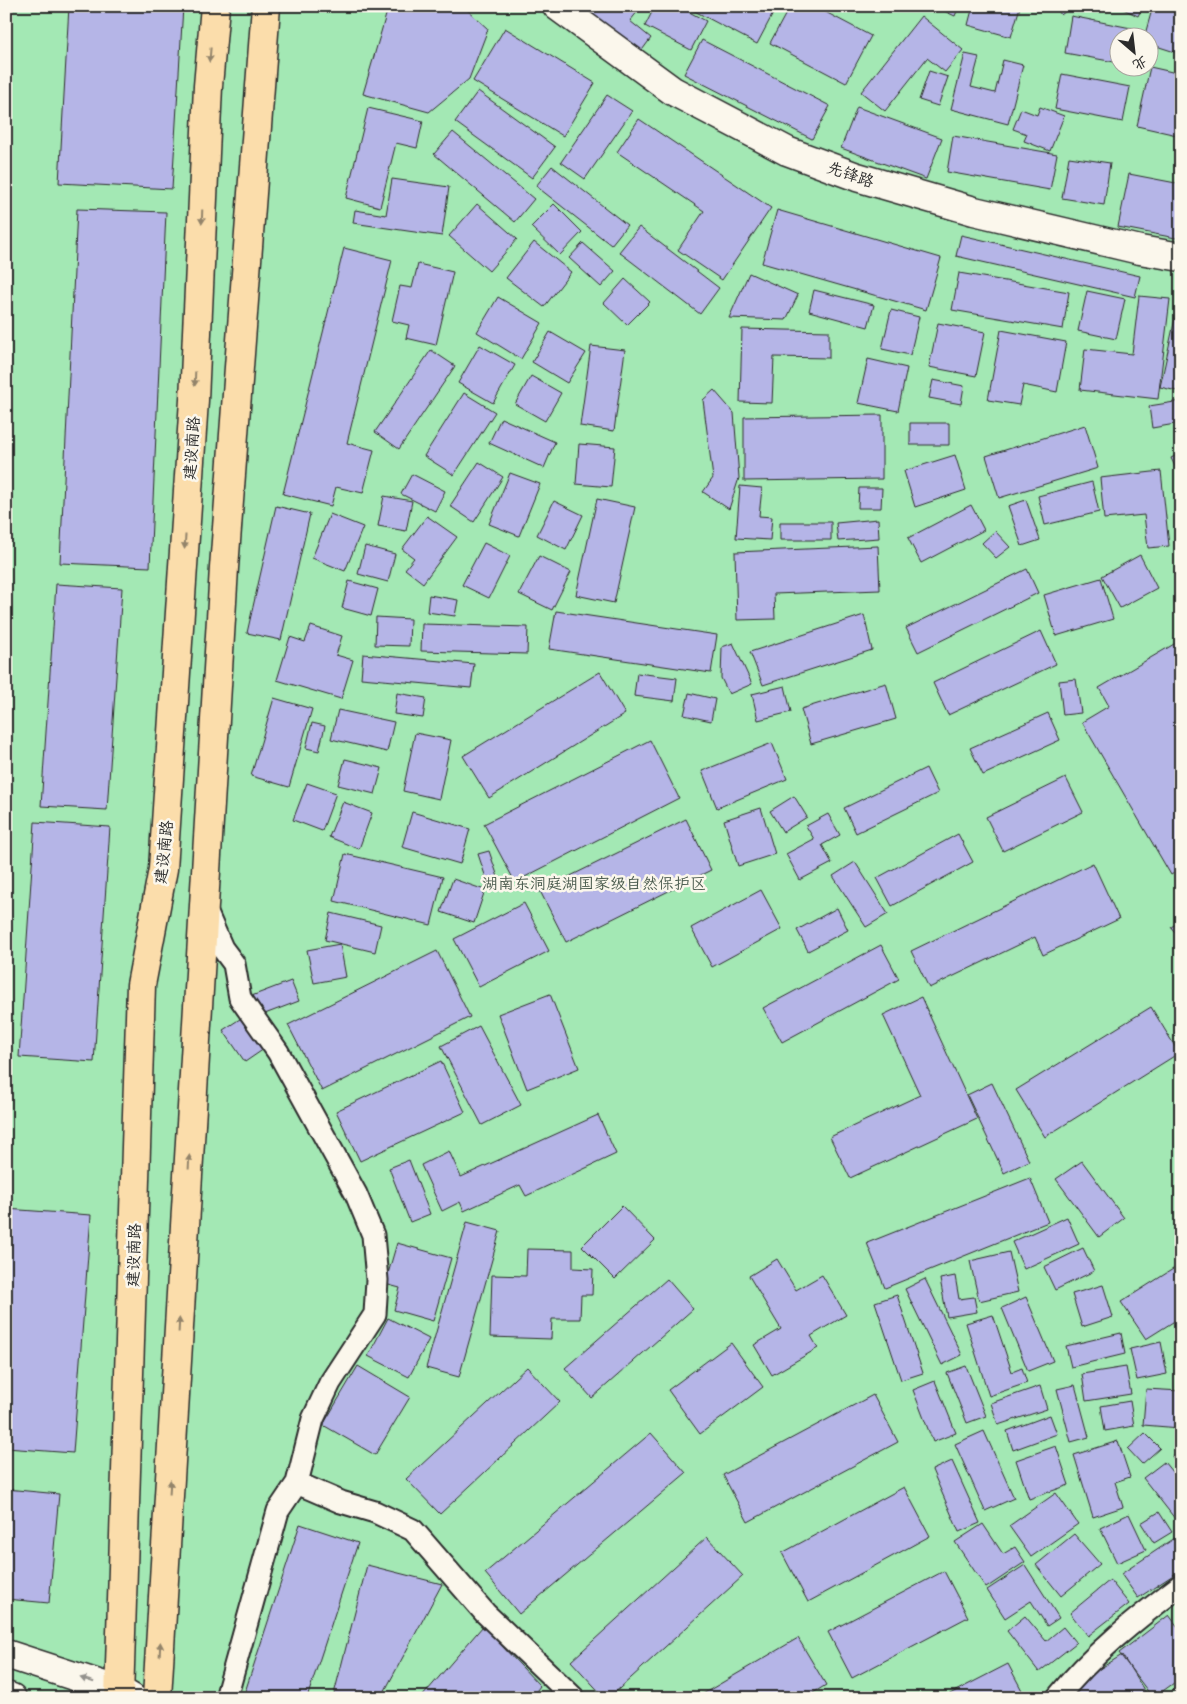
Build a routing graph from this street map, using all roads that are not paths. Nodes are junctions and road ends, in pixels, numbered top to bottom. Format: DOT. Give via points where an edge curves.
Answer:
graph roads {
  1 [pos="215,6"];
  2 [pos="266,6"];
  3 [pos="557,6"];
  4 [pos="1181,256"];
  5 [pos="204,909"];
  6 [pos="297,1483"];
  7 [pos="1181,1585"];
  8 [pos="6,1654"];
  9 [pos="124,1695"];
  10 [pos="6,1696"];
  11 [pos="12,1698"];
  12 [pos="157,1698"];
  13 [pos="226,1698"];
  14 [pos="574,1698"];
  15 [pos="1057,1698"];
  1 -- 9 [label="main road, 建设南路, one-way" via="208,86 194,400 163,869 141,985"];
  2 -- 5 [label="main road" via="224,568"];
  3 -- 4 [label="main road, 先锋路" via="673,90 786,151 857,177 974,211 1140,250"];
  5 -- 6 [label="street" via="222,948 234,964 240,998 278,1052 356,1194 373,1235 377,1280 375,1314 330,1383 313,1419"];
  12 -- 5 [label="main road, one-way"];
  6 -- 13 [label="street" via="278,1511"];
  6 -- 14 [label="street" via="413,1530 486,1613"];
  7 -- 15 [label="street" via="1150,1608 1082,1669"];
  9 -- 8 [label="main road, one-way"];
  10 -- 11 [label="main road"];
}
